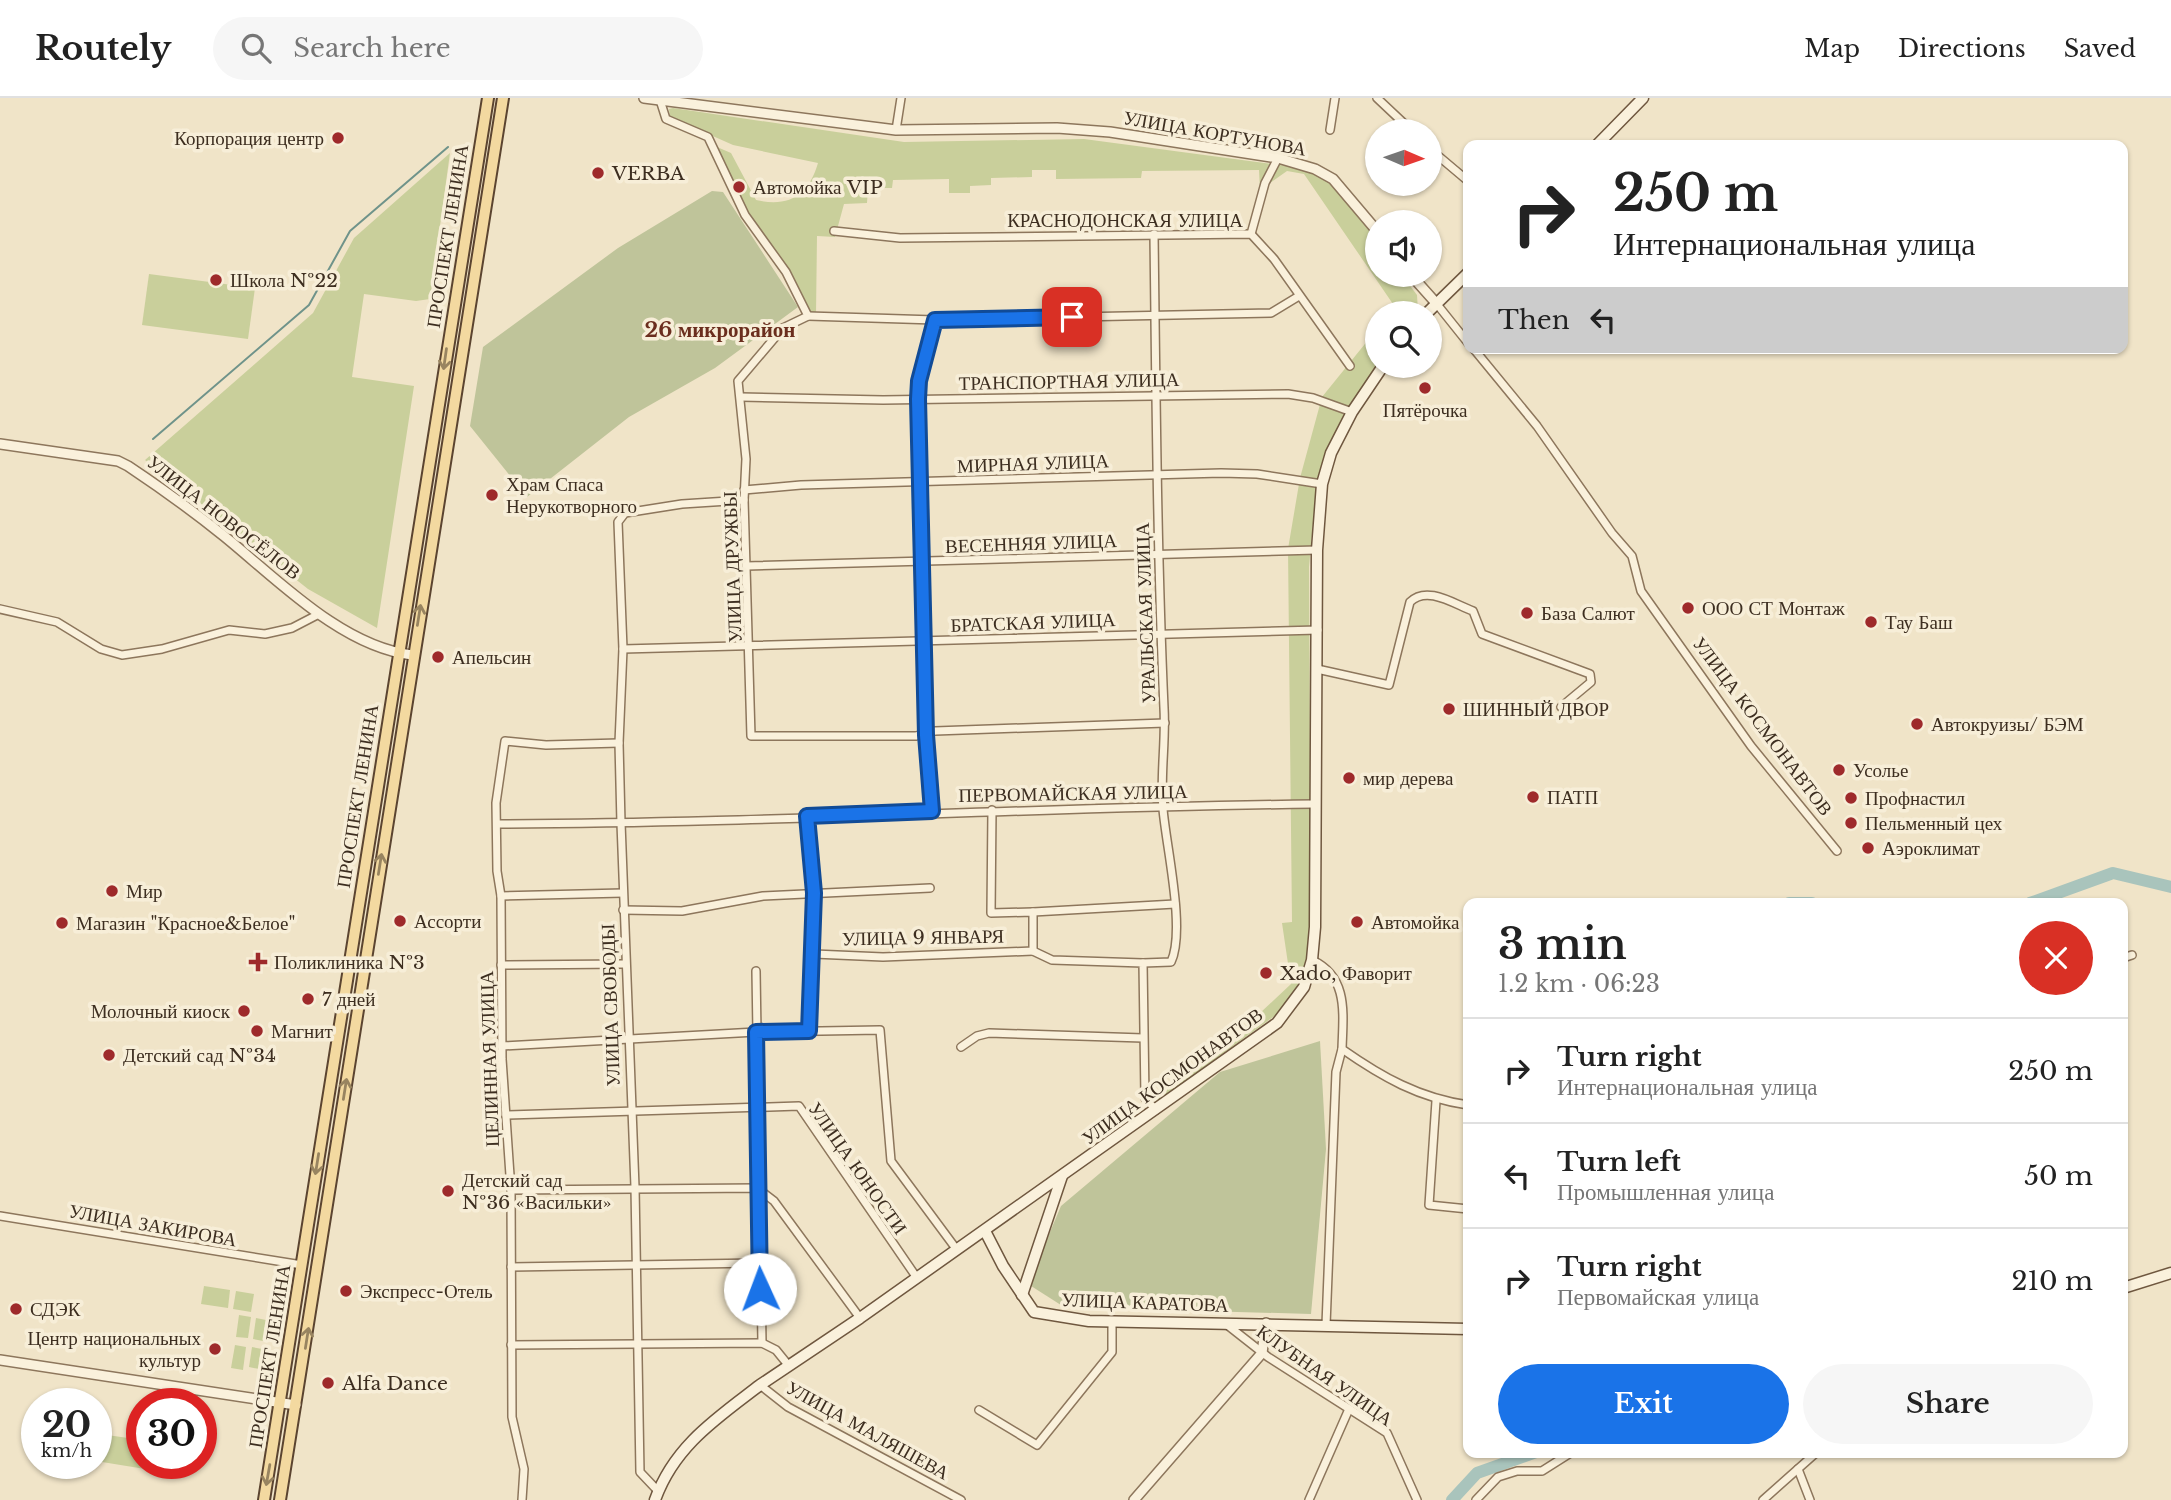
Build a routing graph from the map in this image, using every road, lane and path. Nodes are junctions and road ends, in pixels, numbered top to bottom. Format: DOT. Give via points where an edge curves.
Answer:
graph roads {
  1 [pos="488,98"];
  2 [pos="503,98"];
  3 [pos="644,98"];
  4 [pos="901,98"];
  5 [pos="1335,98"];
  6 [pos="1377,98"];
  7 [pos="1643,98"];
  8 [pos="660,100"];
  9 [pos="1399,119"];
  10 [pos="897,130"];
  11 [pos="1330,130"];
  12 [pos="1602,140"];
  13 [pos="1278,158"];
  14 [pos="1442,159"];
  15 [pos="1463,177"];
  16 [pos="1365,218"];
  17 [pos="834,231"];
  18 [pos="1154,234"];
  19 [pos="1251,234"];
  20 [pos="1463,278"];
  21 [pos="1422,287"];
  22 [pos="1299,296"];
  23 [pos="1434,301"];
  24 [pos="1438,301"];
  25 [pos="1442,310"];
  26 [pos="808,316"];
  27 [pos="1155,316"];
  28 [pos="935,320"];
  29 [pos="1463,336"];
  30 [pos="1478,354"];
  31 [pos="1350,366"];
  32 [pos="1375,378"];
  33 [pos="1156,394"];
  34 [pos="741,397"];
  35 [pos="918,399"];
  36 [pos="1352,412"];
  37 [pos="0,444"];
  38 [pos="1157,474"];
  39 [pos="920,482"];
  40 [pos="1322,484"];
  41 [pos="744,489"];
  42 [pos="744,500"];
  43 [pos="1317,550"];
  44 [pos="1158,555"];
  45 [pos="923,563"];
  46 [pos="747,566"];
  47 [pos="0,609"];
  48 [pos="319,614"];
  49 [pos="1318,630"];
  50 [pos="1161,635"];
  51 [pos="924,641"];
  52 [pos="750,646"];
  53 [pos="622,649"];
  54 [pos="397,653"];
  55 [pos="412,655"];
  56 [pos="1317,669"];
  57 [pos="1561,706"];
  58 [pos="1165,723"];
  59 [pos="926,735"];
  60 [pos="619,743"];
  61 [pos="1314,804"];
  62 [pos="1163,806"];
  63 [pos="992,810"];
  64 [pos="932,811"];
  65 [pos="807,816"];
  66 [pos="621,823"];
  67 [pos="498,824"];
  68 [pos="1837,851"];
  69 [pos="930,888"];
  70 [pos="623,893"];
  71 [pos="814,893"];
  72 [pos="501,896"];
  73 [pos="1175,904"];
  74 [pos="624,910"];
  75 [pos="1033,912"];
  76 [pos="1033,951"];
  77 [pos="814,954"];
  78 [pos="2132,955"];
  79 [pos="2128,956"];
  80 [pos="1312,960"];
  81 [pos="1143,963"];
  82 [pos="624,964"];
  83 [pos="501,965"];
  84 [pos="757,971"];
  85 [pos="809,1031"];
  86 [pos="756,1032"];
  87 [pos="627,1038"];
  88 [pos="1143,1038"];
  89 [pos="502,1046"];
  90 [pos="961,1047"];
  91 [pos="1342,1049"];
  92 [pos="1436,1101"];
  93 [pos="1463,1104"];
  94 [pos="326,1110"];
  95 [pos="757,1110"];
  96 [pos="1156,1110"];
  97 [pos="342,1112"];
  98 [pos="629,1112"];
  99 [pos="506,1115"];
  100 [pos="1063,1174"];
  101 [pos="635,1187"];
  102 [pos="757,1188"];
  103 [pos="511,1190"];
  104 [pos="1463,1208"];
  105 [pos="0,1216"];
  106 [pos="985,1231"];
  107 [pos="957,1250"];
  108 [pos="758,1263"];
  109 [pos="302,1265"];
  110 [pos="636,1265"];
  111 [pos="511,1267"];
  112 [pos="2171,1273"];
  113 [pos="917,1278"];
  114 [pos="2128,1286"];
  115 [pos="1022,1295"];
  116 [pos="860,1318"];
  117 [pos="1112,1321"];
  118 [pos="1223,1322"];
  119 [pos="1266,1323"];
  120 [pos="1326,1325"];
  121 [pos="1463,1329"];
  122 [pos="638,1343"];
  123 [pos="762,1343"];
  124 [pos="511,1345"];
  125 [pos="1262,1353"];
  126 [pos="0,1360"];
  127 [pos="789,1366"];
  128 [pos="760,1385"];
  129 [pos="280,1402"];
  130 [pos="296,1405"];
  131 [pos="1349,1409"];
  132 [pos="979,1410"];
  133 [pos="1563,1458"];
  134 [pos="1810,1458"];
  135 [pos="1798,1469"];
  136 [pos="657,1496"];
  137 [pos="264,1500"];
  138 [pos="280,1500"];
  139 [pos="523,1500"];
  140 [pos="961,1500"];
  141 [pos="1134,1500"];
  142 [pos="1309,1500"];
  143 [pos="1417,1500"];
  144 [pos="1476,1500"];
  145 [pos="1763,1500"];
  146 [pos="1810,1500"];
  1 -- 54 [label="main road, ПРОСПЕКТ ЛЕНИНА, one-way"];
  55 -- 2 [label="main road, ПРОСПЕКТ ЛЕНИНА, one-way"];
  3 -- 8 [label="street, УЛИЦА КОРТУНОВА"];
  4 -- 10 [label="street"];
  5 -- 11 [label="street"];
  6 -- 9 [label="street"];
  7 -- 12 [label="main road"];
  8 -- 10 [label="street, УЛИЦА КОРТУНОВА"];
  8 -- 26 [label="street" via="666,120 708,137 746,215 786,272"];
  10 -- 13 [label="street, УЛИЦА КОРТУНОВА" via="1082,130"];
  13 -- 16 [label="street, УЛИЦА КОРТУНОВА" via="1333,179"];
  13 -- 19 [label="street" via="1265,183"];
  14 -- 15 [label="street"];
  17 -- 18 [label="street, КРАСНОДОНСКАЯ УЛИЦА" via="900,238"];
  18 -- 19 [label="street, КРАСНОДОНСКАЯ УЛИЦА"];
  18 -- 27 [label="street, УРАЛЬСКАЯ УЛИЦА"];
  19 -- 22 [label="street, КРАСНОДОНСКАЯ УЛИЦА"];
  20 -- 24 [label="main road"];
  21 -- 23 [label="street"];
  22 -- 27 [label="street" via="1271,313"];
  22 -- 31 [label="street, КРАСНОДОНСКАЯ УЛИЦА"];
  25 -- 29 [label="street"];
  26 -- 28 [label="street"];
  26 -- 34 [label="street" via="783,328 747,370 738,381"];
  27 -- 28 [label="street"];
  27 -- 33 [label="street, УРАЛЬСКАЯ УЛИЦА"];
  28 -- 35 [label="street"];
  30 -- 68 [label="street, УЛИЦА КОСМОНАВТОВ" via="1538,426 1632,556 1641,591 1751,746"];
  32 -- 36 [label="main road, УЛИЦА КОСМОНАВТОВ"];
  33 -- 35 [label="street, ТРАНСПОРТНАЯ УЛИЦА"];
  33 -- 36 [label="street, ТРАНСПОРТНАЯ УЛИЦА" via="1288,394"];
  33 -- 38 [label="street, УРАЛЬСКАЯ УЛИЦА"];
  34 -- 35 [label="street, ТРАНСПОРТНАЯ УЛИЦА"];
  34 -- 41 [label="street, УЛИЦА ДРУЖБЫ"];
  35 -- 39 [label="street"];
  36 -- 40 [label="main road, УЛИЦА КОСМОНАВТОВ" via="1331,453"];
  37 -- 48 [label="street, УЛИЦА НОВОСЁЛОВ" via="128,466 184,504"];
  38 -- 39 [label="street, МИРНАЯ УЛИЦА"];
  38 -- 40 [label="street, МИРНАЯ УЛИЦА" via="1257,474"];
  38 -- 44 [label="street, УРАЛЬСКАЯ УЛИЦА"];
  39 -- 41 [label="street, МИРНАЯ УЛИЦА"];
  39 -- 45 [label="street"];
  40 -- 43 [label="main road, УЛИЦА КОСМОНАВТОВ"];
  41 -- 42 [label="street, УЛИЦА ДРУЖБЫ"];
  42 -- 46 [label="street, УЛИЦА ДРУЖБЫ"];
  42 -- 53 [label="street, УЛИЦА СВОБОДЫ" via="625,513 618,522"];
  43 -- 44 [label="street, ВЕСЕННЯЯ УЛИЦА"];
  43 -- 49 [label="main road, УЛИЦА КОСМОНАВТОВ"];
  44 -- 45 [label="street, ВЕСЕННЯЯ УЛИЦА"];
  44 -- 50 [label="street, УРАЛЬСКАЯ УЛИЦА"];
  45 -- 46 [label="street, ВЕСЕННЯЯ УЛИЦА"];
  45 -- 51 [label="street"];
  46 -- 52 [label="street, УЛИЦА ДРУЖБЫ"];
  47 -- 48 [label="street" via="57,621 101,649 122,655 229,630 265,634 292,628"];
  48 -- 54 [label="street, УЛИЦА НОВОСЁЛОВ" via="381,650"];
  49 -- 50 [label="street, БРАТСКАЯ УЛИЦА"];
  49 -- 56 [label="main road, УЛИЦА КОСМОНАВТОВ"];
  50 -- 51 [label="street, БРАТСКАЯ УЛИЦА"];
  50 -- 58 [label="street, УРАЛЬСКАЯ УЛИЦА"];
  51 -- 52 [label="street, БРАТСКАЯ УЛИЦА"];
  51 -- 59 [label="street"];
  52 -- 53 [label="street, БРАТСКАЯ УЛИЦА"];
  52 -- 59 [label="street, УЛИЦА ДРУЖБЫ" via="751,736"];
  53 -- 60 [label="street, УЛИЦА СВОБОДЫ"];
  54 -- 55 [label="street, УЛИЦА НОВОСЁЛОВ"];
  54 -- 94 [label="main road, ПРОСПЕКТ ЛЕНИНА"];
  97 -- 55 [label="main road, ПРОСПЕКТ ЛЕНИНА, one-way"];
  56 -- 57 [label="street" via="1389,685 1410,602 1426,593 1473,611 1482,634 1590,674 1591,682"];
  56 -- 61 [label="main road, УЛИЦА КОСМОНАВТОВ"];
  58 -- 59 [label="street"];
  58 -- 62 [label="street, УРАЛЬСКАЯ УЛИЦА"];
  59 -- 64 [label="street"];
  60 -- 66 [label="street, УЛИЦА СВОБОДЫ"];
  60 -- 67 [label="street, ЦЕЛИННАЯ УЛИЦА" via="505,741 499,769"];
  61 -- 62 [label="street, ПЕРВОМАЙСКАЯ УЛИЦА"];
  61 -- 80 [label="main road, УЛИЦА КОСМОНАВТОВ"];
  62 -- 63 [label="street, ПЕРВОМАЙСКАЯ УЛИЦА"];
  62 -- 73 [label="street, УРАЛЬСКАЯ УЛИЦА"];
  63 -- 64 [label="street, ПЕРВОМАЙСКАЯ УЛИЦА"];
  63 -- 75 [label="street, УЛИЦА 9 ЯНВАРЯ" via="991,913"];
  64 -- 65 [label="street, ПЕРВОМАЙСКАЯ УЛИЦА"];
  65 -- 66 [label="street, ПЕРВОМАЙСКАЯ УЛИЦА"];
  65 -- 71 [label="street"];
  66 -- 67 [label="street, ПЕРВОМАЙСКАЯ УЛИЦА"];
  66 -- 70 [label="street, УЛИЦА СВОБОДЫ"];
  67 -- 72 [label="street, ЦЕЛИННАЯ УЛИЦА"];
  69 -- 71 [label="street"];
  70 -- 72 [label="street"];
  70 -- 74 [label="street, УЛИЦА СВОБОДЫ"];
  71 -- 74 [label="street" via="763,896 682,911"];
  71 -- 77 [label="street"];
  72 -- 83 [label="street, ЦЕЛИННАЯ УЛИЦА"];
  73 -- 75 [label="street"];
  73 -- 81 [label="street, УРАЛЬСКАЯ УЛИЦА" via="1176,951 1171,962"];
  74 -- 82 [label="street, УЛИЦА СВОБОДЫ"];
  75 -- 76 [label="street, УЛИЦА 9 ЯНВАРЯ"];
  76 -- 77 [label="street, УЛИЦА 9 ЯНВАРЯ" via="883,957"];
  76 -- 81 [label="street, УЛИЦА 9 ЯНВАРЯ" via="1052,960"];
  77 -- 85 [label="street"];
  78 -- 79 [label="street"];
  80 -- 91 [label="street" via="1328,968 1338,985"];
  80 -- 96 [label="main road, УЛИЦА КОСМОНАВТОВ" via="1304,986 1277,1023"];
  81 -- 88 [label="street"];
  82 -- 83 [label="street"];
  82 -- 87 [label="street, УЛИЦА СВОБОДЫ"];
  83 -- 89 [label="street, ЦЕЛИННАЯ УЛИЦА"];
  84 -- 86 [label="street"];
  85 -- 86 [label="street"];
  85 -- 107 [label="street" via="880,1030 891,1161"];
  86 -- 87 [label="street"];
  86 -- 95 [label="street"];
  87 -- 89 [label="street"];
  87 -- 98 [label="street, УЛИЦА СВОБОДЫ"];
  88 -- 90 [label="street" via="989,1033"];
  88 -- 96 [label="street" via="1145,1098"];
  89 -- 99 [label="street, ЦЕЛИННАЯ УЛИЦА"];
  91 -- 92 [label="street" via="1384,1078"];
  91 -- 120 [label="street" via="1336,1072"];
  92 -- 93 [label="street"];
  92 -- 104 [label="street" via="1429,1205"];
  94 -- 97 [label="main road"];
  94 -- 109 [label="main road, ПРОСПЕКТ ЛЕНИНА, one-way"];
  95 -- 98 [label="street, УЛИЦА ЮНОСТИ"];
  95 -- 102 [label="street"];
  95 -- 113 [label="street, УЛИЦА ЮНОСТИ" via="799,1107"];
  96 -- 100 [label="main road, УЛИЦА КОСМОНАВТОВ"];
  130 -- 97 [label="main road, ПРОСПЕКТ ЛЕНИНА, one-way"];
  98 -- 99 [label="street, УЛИЦА ЮНОСТИ"];
  98 -- 101 [label="street, УЛИЦА СВОБОДЫ"];
  99 -- 103 [label="street, ЦЕЛИННАЯ УЛИЦА"];
  100 -- 106 [label="main road, УЛИЦА КОСМОНАВТОВ"];
  100 -- 115 [label="main road"];
  101 -- 102 [label="street"];
  101 -- 103 [label="street"];
  101 -- 110 [label="street, УЛИЦА СВОБОДЫ"];
  102 -- 108 [label="street"];
  102 -- 116 [label="street" via="774,1201"];
  103 -- 111 [label="street, ЦЕЛИННАЯ УЛИЦА"];
  105 -- 109 [label="street, УЛИЦА ЗАКИРОВА"];
  106 -- 107 [label="main road, УЛИЦА КОСМОНАВТОВ"];
  106 -- 115 [label="main road, УЛИЦА КАРАТОВА"];
  107 -- 113 [label="main road, УЛИЦА КОСМОНАВТОВ"];
  108 -- 110 [label="street"];
  108 -- 123 [label="street"];
  109 -- 129 [label="main road, ПРОСПЕКТ ЛЕНИНА"];
  110 -- 111 [label="street"];
  110 -- 122 [label="street, УЛИЦА СВОБОДЫ"];
  111 -- 124 [label="street, ЦЕЛИННАЯ УЛИЦА"];
  112 -- 114 [label="main road"];
  113 -- 116 [label="main road, УЛИЦА КОСМОНАВТОВ"];
  115 -- 117 [label="main road, УЛИЦА КАРАТОВА" via="1034,1312 1042,1315"];
  116 -- 127 [label="main road, УЛИЦА КОСМОНАВТОВ"];
  117 -- 118 [label="main road, УЛИЦА КАРАТОВА"];
  117 -- 132 [label="street" via="1112,1352 1037,1445"];
  118 -- 119 [label="main road, УЛИЦА КАРАТОВА"];
  118 -- 125 [label="street, КЛУБНАЯ УЛИЦА"];
  119 -- 120 [label="main road, УЛИЦА КАРАТОВА"];
  119 -- 125 [label="street"];
  120 -- 121 [label="main road, УЛИЦА КАРАТОВА"];
  122 -- 123 [label="street"];
  122 -- 124 [label="street"];
  122 -- 136 [label="street, УЛИЦА СВОБОДЫ" via="640,1472"];
  123 -- 127 [label="street" via="776,1350"];
  124 -- 139 [label="street, ЦЕЛИННАЯ УЛИЦА" via="512,1418 524,1469"];
  125 -- 131 [label="street, КЛУБНАЯ УЛИЦА"];
  125 -- 141 [label="street"];
  126 -- 129 [label="street"];
  127 -- 128 [label="main road, УЛИЦА КОСМОНАВТОВ"];
  128 -- 136 [label="main road, УЛИЦА КОСМОНАВТОВ" via="680,1451"];
  128 -- 140 [label="street, УЛИЦА МАЛЯШЕВА" via="788,1407"];
  129 -- 130 [label="street"];
  129 -- 137 [label="main road, ПРОСПЕКТ ЛЕНИНА, one-way"];
  130 -- 138 [label="main road, ПРОСПЕКТ ЛЕНИНА"];
  131 -- 142 [label="street"];
  131 -- 143 [label="street, КЛУБНАЯ УЛИЦА" via="1387,1433"];
  133 -- 144 [label="street" via="1542,1471 1499,1477"];
  134 -- 135 [label="street"];
  135 -- 145 [label="street"];
  135 -- 146 [label="street"];
}
